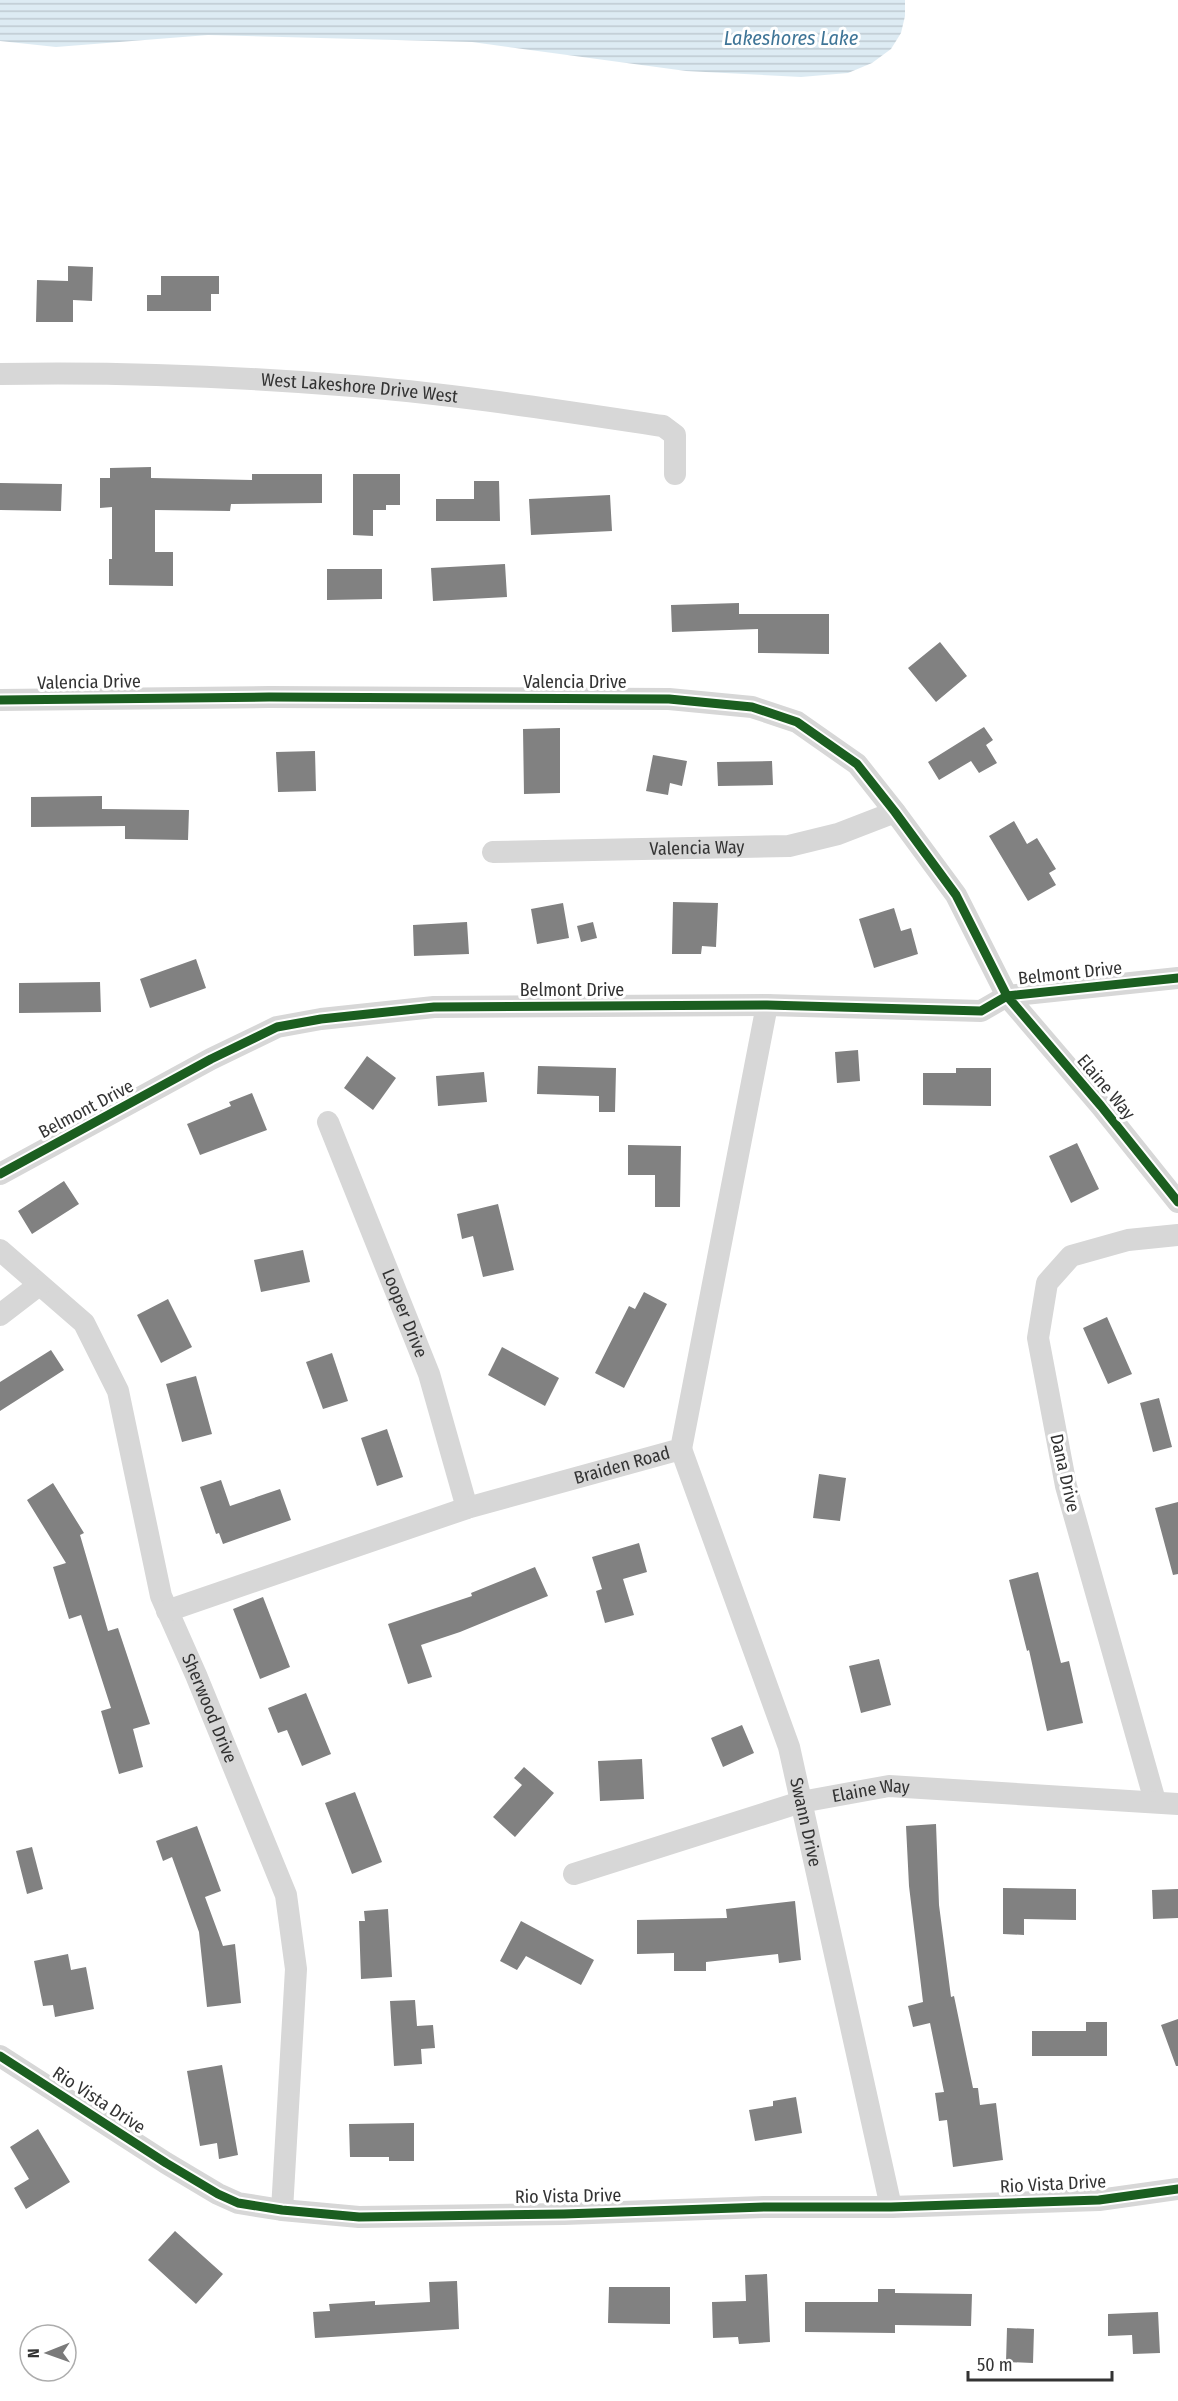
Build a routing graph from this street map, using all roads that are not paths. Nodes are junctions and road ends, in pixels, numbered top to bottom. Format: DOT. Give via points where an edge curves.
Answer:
graph roads {
  1 [pos="0,374"];
  2 [pos="675,474"];
  3 [pos="0,700"];
  4 [pos="895,812"];
  5 [pos="493,852"];
  6 [pos="1178,978"];
  7 [pos="1007,996"];
  8 [pos="767,1005"];
  9 [pos="328,1122"];
  10 [pos="0,1174"];
  11 [pos="1178,1202"];
  12 [pos="1178,1235"];
  13 [pos="0,1250"];
  14 [pos="39,1285"];
  15 [pos="0,1315"];
  16 [pos="681,1449"];
  17 [pos="467,1508"];
  18 [pos="167,1611"];
  19 [pos="1155,1801"];
  20 [pos="801,1802"];
  21 [pos="1178,1804"];
  22 [pos="574,1874"];
  23 [pos="0,2056"];
  24 [pos="1178,2189"];
  25 [pos="891,2207"];
  26 [pos="282,2210"];
  1 -- 2 [label="street, West Lakeshore Drive West" via="180,375 318,383 663,426 675,435"];
  3 -- 4 [label="street, Valencia Drive" via="658,699 752,707 797,722 857,764"];
  4 -- 5 [label="street, Valencia Way" via="838,834 789,846"];
  4 -- 7 [label="street, Valencia Drive" via="956,894"];
  6 -- 7 [label="street, Belmont Drive"];
  7 -- 8 [label="street, Belmont Drive" via="981,1011"];
  7 -- 11 [label="street, Elaine Way"];
  8 -- 10 [label="street, Belmont Drive" via="434,1007 277,1027"];
  8 -- 16 [label="street, Braiden Road"];
  9 -- 17 [label="street, Looper Drive" via="429,1374"];
  12 -- 19 [label="street, Dana Drive" via="1128,1240 1071,1256 1047,1283 1038,1338 1066,1486"];
  13 -- 14 [label="street, Sherwood Drive"];
  14 -- 15 [label="street"];
  14 -- 18 [label="street, Sherwood Drive" via="84,1323 118,1391 160,1596"];
  16 -- 17 [label="street, Braiden Road"];
  16 -- 20 [label="street, Swann Drive" via="789,1747"];
  17 -- 18 [label="street, Braiden Road"];
  18 -- 26 [label="street, Sherwood Drive" via="286,1895 296,1969"];
  19 -- 20 [label="street, Elaine Way" via="889,1786"];
  19 -- 21 [label="street, Elaine Way"];
  20 -- 22 [label="street, Elaine Way"];
  20 -- 25 [label="street, Swann Drive"];
  23 -- 26 [label="street, Rio Vista Drive" via="218,2194 238,2203"];
  24 -- 25 [label="street, Rio Vista Drive" via="1099,2200"];
  25 -- 26 [label="street, Rio Vista Drive" via="359,2217"];
}
